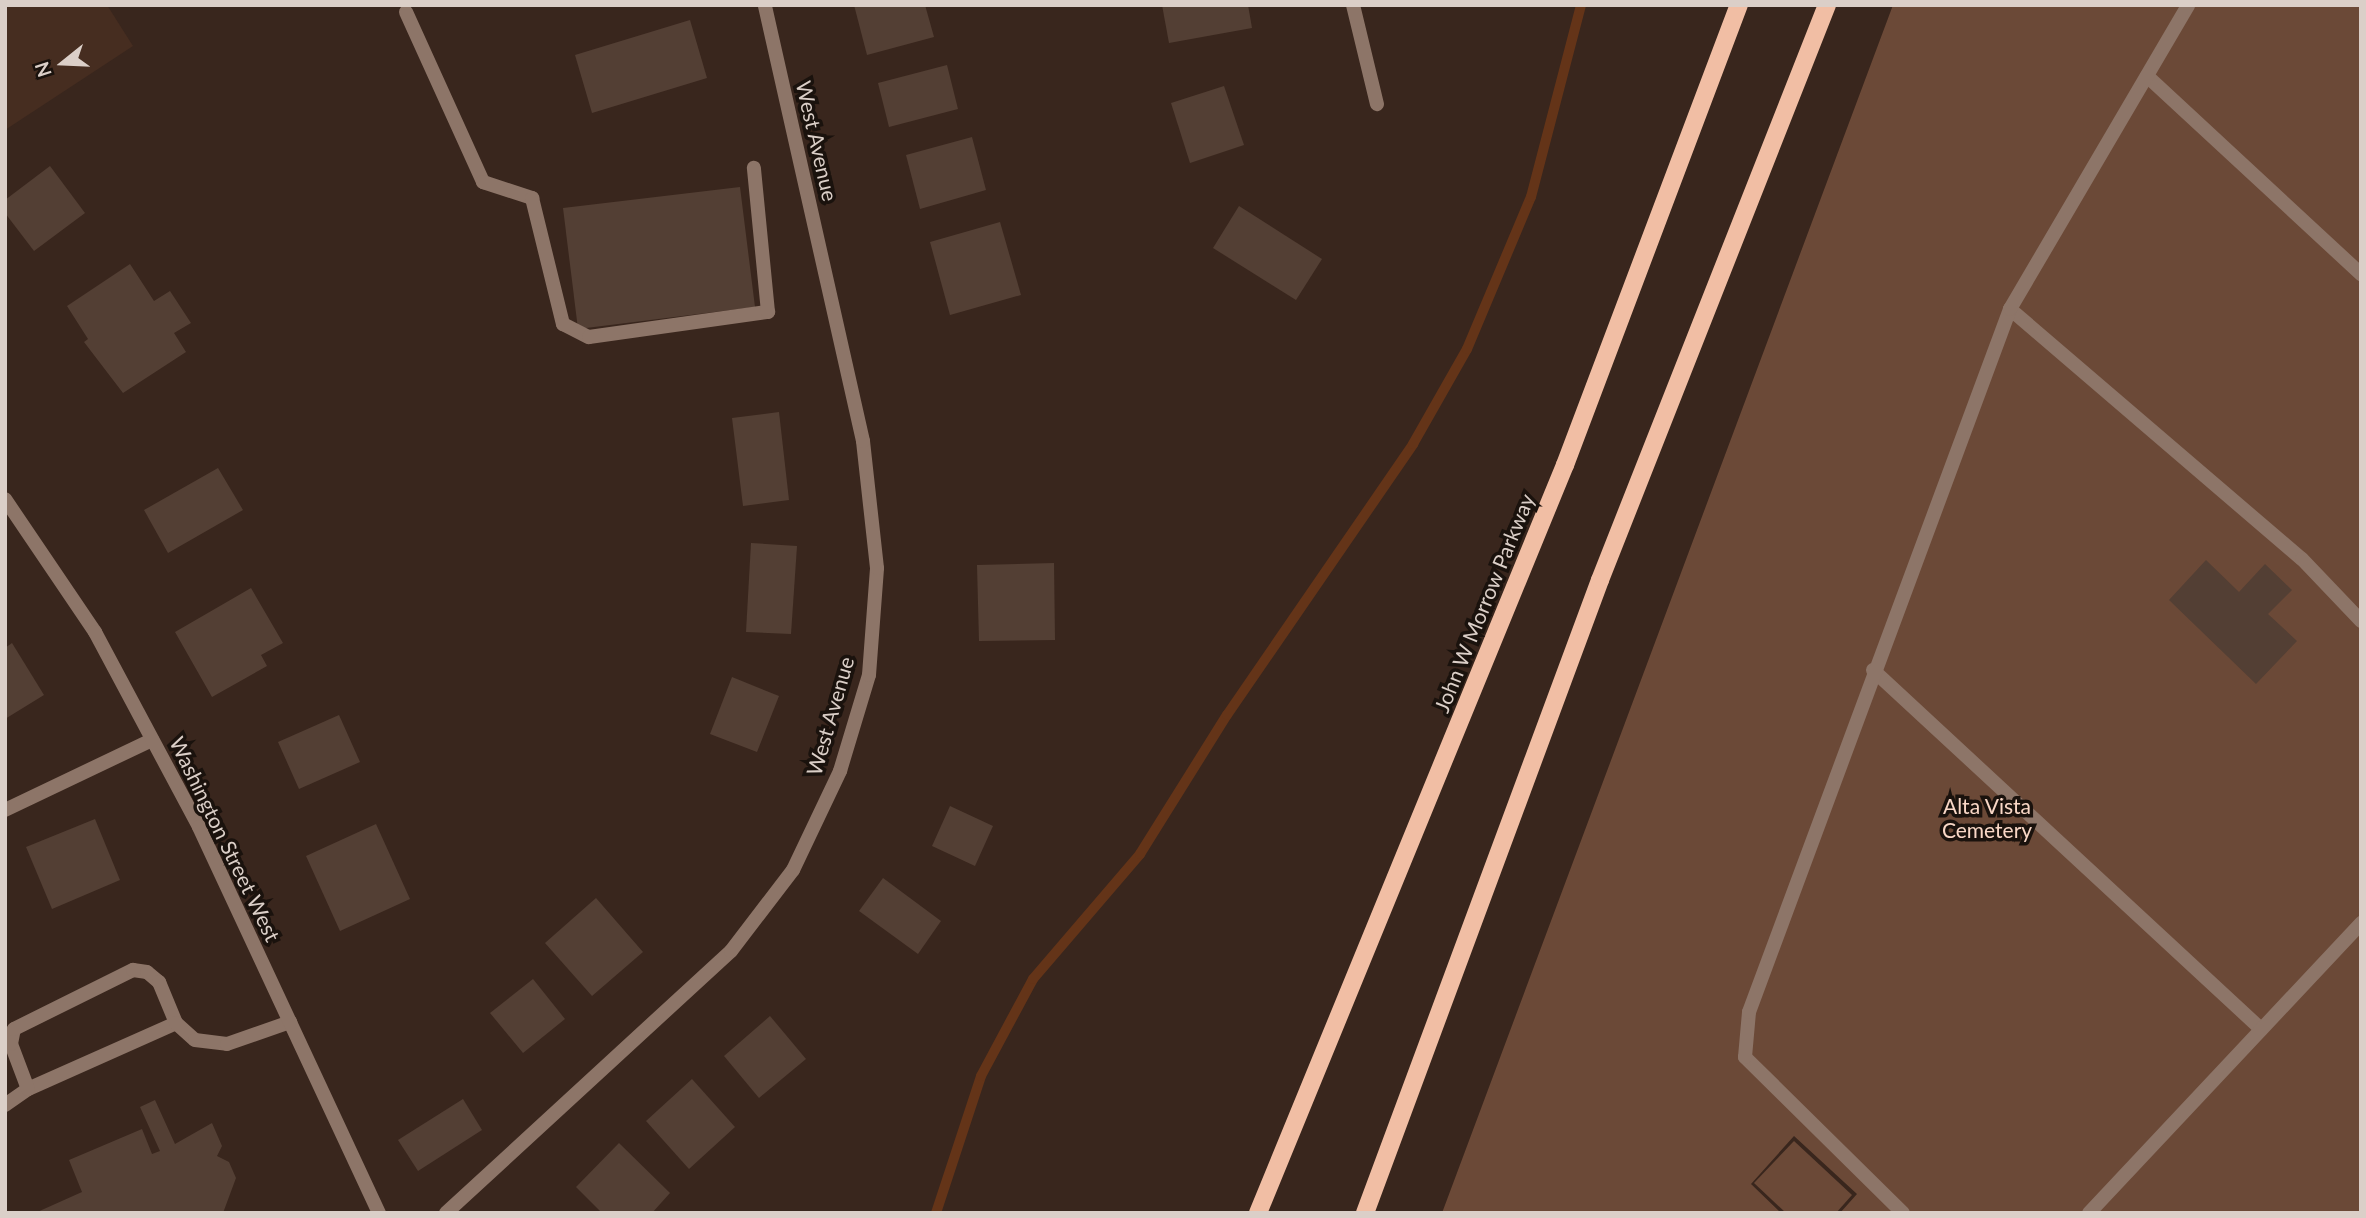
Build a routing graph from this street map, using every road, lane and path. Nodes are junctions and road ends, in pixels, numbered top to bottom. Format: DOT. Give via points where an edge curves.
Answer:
graph roads {
  1 [pos="765,5"];
  2 [pos="1353,5"];
  3 [pos="1739,5"];
  4 [pos="1827,5"];
  5 [pos="2188,5"];
  6 [pos="405,12"];
  7 [pos="2147,76"];
  8 [pos="1377,104"];
  9 [pos="754,168"];
  10 [pos="2361,274"];
  11 [pos="2010,309"];
  12 [pos="5,499"];
  13 [pos="2361,621"];
  14 [pos="1873,670"];
  15 [pos="152,740"];
  16 [pos="5,810"];
  17 [pos="2361,923"];
  18 [pos="290,1022"];
  19 [pos="176,1023"];
  20 [pos="2261,1029"];
  21 [pos="29,1089"];
  22 [pos="5,1105"];
  23 [pos="379,1213"];
  24 [pos="446,1213"];
  25 [pos="1258,1213"];
  26 [pos="1364,1213"];
  27 [pos="1903,1213"];
  28 [pos="2089,1213"];
  1 -- 24 [label="street, West Avenue" via="863,441 877,568 869,675 840,772 793,870 731,951"];
  2 -- 8 [label="street"];
  3 -- 25 [label="main road, John W Morrow Parkway" via="1565,465"];
  4 -- 26 [label="main road" via="1600,580"];
  5 -- 7 [label="street"];
  6 -- 9 [label="street" via="483,182 533,198 563,324 589,337 768,312"];
  7 -- 10 [label="street"];
  7 -- 11 [label="street"];
  11 -- 13 [label="street" via="2302,559"];
  11 -- 14 [label="street"];
  12 -- 15 [label="street, Washington Street West" via="95,632"];
  14 -- 20 [label="street"];
  14 -- 27 [label="street" via="1749,1012 1745,1056"];
  15 -- 16 [label="street"];
  15 -- 18 [label="street, Washington Street West"];
  17 -- 20 [label="street"];
  18 -- 19 [label="street" via="227,1044 195,1040"];
  18 -- 23 [label="street, Washington Street West"];
  19 -- 21 [label="street"];
  19 -- 21 [label="street" via="159,982 147,972 133,970 14,1029 11,1044"];
  20 -- 28 [label="street"];
  21 -- 22 [label="street"];
}
